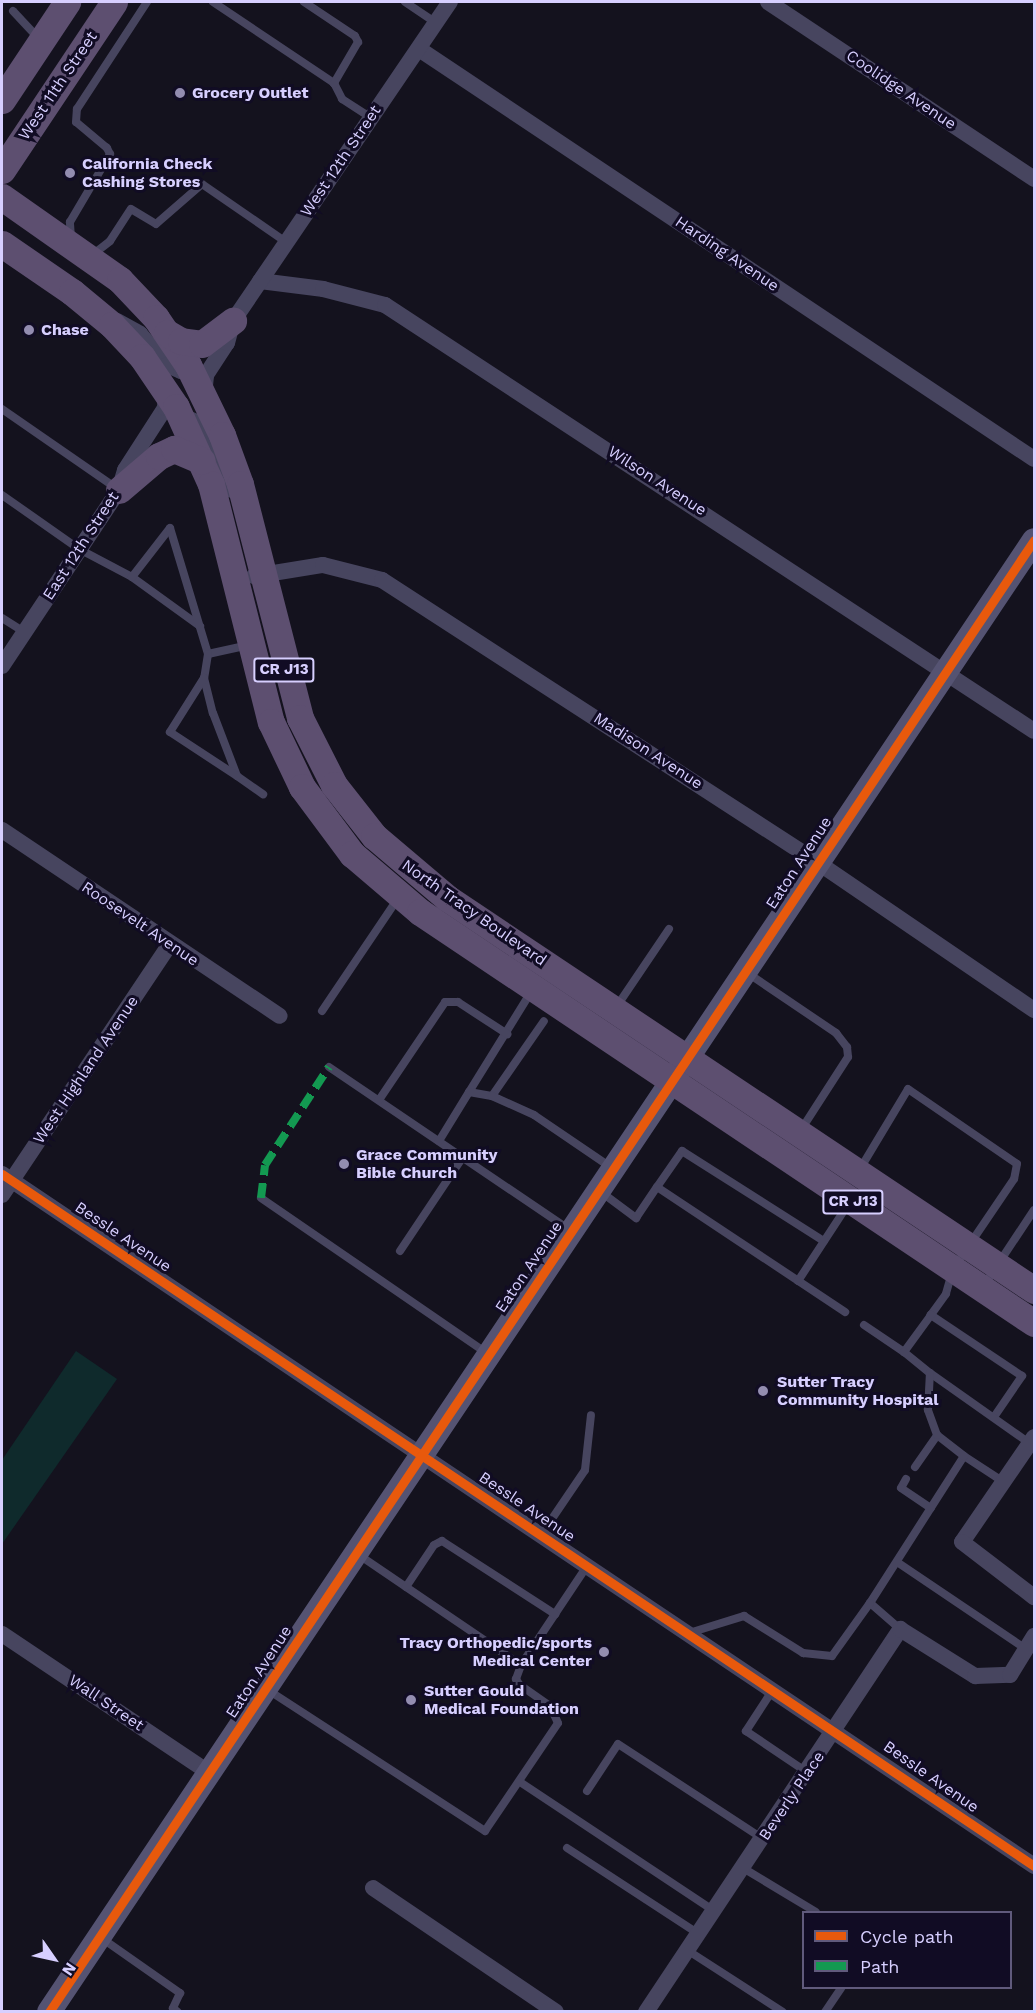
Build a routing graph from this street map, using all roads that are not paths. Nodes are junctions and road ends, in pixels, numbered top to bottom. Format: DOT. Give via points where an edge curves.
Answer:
graph roads {
  1 [pos="67,2"];
  2 [pos="114,2"];
  3 [pos="147,2"];
  4 [pos="213,2"];
  5 [pos="304,2"];
  6 [pos="405,2"];
  7 [pos="450,2"];
  8 [pos="768,2"];
  9 [pos="13,10"];
  10 [pos="436,23"];
  11 [pos="41,41"];
  12 [pos="418,49"];
  13 [pos="334,83"];
  14 [pos="2,100"];
  15 [pos="370,117"];
  16 [pos="2,170"];
  17 [pos="1035,179"];
  18 [pos="2,197"];
  19 [pos="286,242"];
  20 [pos="2,244"];
  21 [pos="81,250"];
  22 [pos="260,281"];
  23 [pos="98,312"];
  24 [pos="233,321"];
  25 [pos="167,333"];
  26 [pos="201,368"];
  27 [pos="2,409"];
  28 [pos="169,417"];
  29 [pos="1035,459"];
  30 [pos="202,461"];
  31 [pos="119,490"];
  32 [pos="2,495"];
  33 [pos="247,509"];
  34 [pos="1035,540"];
  35 [pos="79,549"];
  36 [pos="262,574"];
  37 [pos="132,578"];
  38 [pos="236,580"];
  39 [pos="2,618"];
  40 [pos="200,626"];
  41 [pos="24,632"];
  42 [pos="250,645"];
  43 [pos="208,654"];
  44 [pos="2,666"];
  45 [pos="946,672"];
  46 [pos="204,678"];
  47 [pos="1035,731"];
  48 [pos="237,776"];
  49 [pos="263,794"];
  50 [pos="2,830"];
  51 [pos="817,862"];
  52 [pos="408,886"];
  53 [pos="669,929"];
  54 [pos="170,945"];
  55 [pos="745,972"];
  56 [pos="533,989"];
  57 [pos="615,1010"];
  58 [pos="1035,1010"];
  59 [pos="322,1011"];
  60 [pos="280,1016"];
  61 [pos="544,1021"];
  62 [pos="507,1034"];
  63 [pos="687,1058"];
  64 [pos="329,1067"];
  65 [pos="672,1081"];
  66 [pos="469,1092"];
  67 [pos="492,1096"];
  68 [pos="379,1100"];
  69 [pos="799,1133"];
  70 [pos="438,1141"];
  71 [pos="463,1157"];
  72 [pos="613,1169"];
  73 [pos="858,1172"];
  74 [pos="6,1177"];
  75 [pos="657,1187"];
  76 [pos="598,1190"];
  77 [pos="2,1195"];
  78 [pos="261,1198"];
  79 [pos="851,1201"];
  80 [pos="1035,1210"];
  81 [pos="571,1231"];
  82 [pos="824,1241"];
  83 [pos="969,1246"];
  84 [pos="400,1251"];
  85 [pos="998,1265"];
  86 [pos="953,1269"];
  87 [pos="798,1281"];
  88 [pos="982,1288"];
  89 [pos="1035,1290"];
  90 [pos="845,1312"];
  91 [pos="931,1315"];
  92 [pos="1035,1323"];
  93 [pos="864,1325"];
  94 [pos="904,1352"];
  95 [pos="488,1354"];
  96 [pos="930,1373"];
  97 [pos="591,1415"];
  98 [pos="994,1417"];
  99 [pos="937,1435"];
  100 [pos="1033,1442"];
  101 [pos="421,1454"];
  102 [pos="964,1456"];
  103 [pos="915,1467"];
  104 [pos="906,1479"];
  105 [pos="1002,1481"];
  106 [pos="931,1508"];
  107 [pos="541,1535"];
  108 [pos="356,1553"];
  109 [pos="897,1562"];
  110 [pos="587,1566"];
  111 [pos="406,1587"];
  112 [pos="1035,1597"];
  113 [pos="870,1604"];
  114 [pos="555,1614"];
  115 [pos="900,1629"];
  116 [pos="687,1633"];
  117 [pos="2,1634"];
  118 [pos="1030,1642"];
  119 [pos="521,1665"];
  120 [pos="267,1690"];
  121 [pos="772,1691"];
  122 [pos="836,1730"];
  123 [pos="210,1773"];
  124 [pos="808,1773"];
  125 [pos="520,1782"];
  126 [pos="587,1791"];
  127 [pos="763,1839"];
  128 [pos="567,1848"];
  129 [pos="1035,1866"];
  130 [pos="743,1868"];
  131 [pos="373,1888"];
  132 [pos="714,1911"];
  133 [pos="814,1911"];
  134 [pos="699,1934"];
  135 [pos="100,1937"];
  136 [pos="687,1950"];
  137 [pos="840,1989"];
  138 [pos="49,2012"];
  139 [pos="178,2012"];
  140 [pos="556,2012"];
  141 [pos="646,2012"];
  142 [pos="783,2012"];
  143 [pos="825,2012"];
  1 -- 11 [label="main road"];
  2 -- 16 [label="main road, West 11th Street"];
  3 -- 21 [label="lane" via="77,109 76,122 110,154 70,222"];
  4 -- 13 [label="lane"];
  5 -- 13 [label="lane" via="358,42"];
  6 -- 10 [label="lane"];
  7 -- 10 [label="street, West 12th Street"];
  8 -- 17 [label="street, Coolidge Avenue"];
  9 -- 11 [label="lane"];
  10 -- 12 [label="street, West 12th Street"];
  11 -- 14 [label="main road"];
  12 -- 15 [label="street, West 12th Street"];
  12 -- 29 [label="street, Harding Avenue"];
  13 -- 15 [label="lane" via="342,99"];
  15 -- 19 [label="street, West 12th Street"];
  18 -- 21 [label="main road, North Tracy Boulevard / CR J13"];
  19 -- 21 [label="lane" via="202,184 156,225 131,209 110,241"];
  19 -- 22 [label="street, West 12th Street"];
  20 -- 23 [label="main road, North Tracy Boulevard / CR J13"];
  21 -- 25 [label="main road, North Tracy Boulevard / CR J13" via="134,293"];
  22 -- 24 [label="street, West 12th Street"];
  22 -- 45 [label="street, Wilson Avenue" via="323,288 385,305"];
  23 -- 26 [label="street" via="140,334 167,364"];
  23 -- 28 [label="main road, North Tracy Boulevard / CR J13" via="132,345 166,390"];
  24 -- 25 [label="main road" via="202,344 181,342"];
  24 -- 26 [label="street" via="227,343"];
  25 -- 26 [label="main road, North Tracy Boulevard / CR J13"];
  26 -- 33 [label="main road, North Tracy Boulevard / CR J13" via="204,397 232,459"];
  27 -- 31 [label="lane"];
  28 -- 30 [label="main road, North Tracy Boulevard / CR J13"];
  28 -- 31 [label="street, East 12th Street" via="125,470"];
  28 -- 33 [label="street" via="199,423 225,482"];
  30 -- 31 [label="main road" via="174,449 159,456"];
  30 -- 38 [label="main road, North Tracy Boulevard / CR J13"];
  31 -- 35 [label="street, East 12th Street"];
  32 -- 35 [label="lane"];
  33 -- 36 [label="main road, North Tracy Boulevard / CR J13"];
  34 -- 45 [label="street, Eaton Avenue"];
  35 -- 37 [label="lane"];
  35 -- 41 [label="street, East 12th Street"];
  36 -- 38 [label="street, Madison Avenue"];
  36 -- 51 [label="street, Madison Avenue" via="323,565 382,580"];
  36 -- 52 [label="main road, North Tracy Boulevard / CR J13" via="291,694 321,763"];
  37 -- 40 [label="lane"];
  37 -- 40 [label="lane" via="170,528"];
  38 -- 42 [label="main road, North Tracy Boulevard / CR J13"];
  39 -- 41 [label="lane"];
  40 -- 43 [label="lane"];
  41 -- 44 [label="street, East 12th Street"];
  42 -- 43 [label="lane"];
  42 -- 52 [label="main road, North Tracy Boulevard / CR J13" via="271,722 302,787 352,854"];
  43 -- 46 [label="lane"];
  45 -- 47 [label="street, Wilson Avenue"];
  45 -- 51 [label="street, Eaton Avenue"];
  46 -- 48 [label="lane"];
  46 -- 48 [label="lane" via="170,732"];
  48 -- 49 [label="lane"];
  50 -- 54 [label="street, Roosevelt Avenue"];
  51 -- 55 [label="street, Eaton Avenue"];
  51 -- 58 [label="street, Madison Avenue"];
  52 -- 56 [label="main road, North Tracy Boulevard / CR J13"];
  52 -- 57 [label="main road, North Tracy Boulevard / CR J13"];
  52 -- 59 [label="lane"];
  53 -- 57 [label="lane"];
  54 -- 60 [label="street, Roosevelt Avenue"];
  54 -- 74 [label="street, West Highland Avenue"];
  55 -- 63 [label="street, Eaton Avenue"];
  55 -- 69 [label="lane" via="836,1033 848,1047 848,1057"];
  56 -- 62 [label="lane"];
  56 -- 65 [label="main road, North Tracy Boulevard / CR J13"];
  57 -- 63 [label="main road, North Tracy Boulevard / CR J13"];
  61 -- 67 [label="lane"];
  62 -- 66 [label="lane"];
  62 -- 68 [label="lane" via="458,1002 445,1002"];
  63 -- 65 [label="street, Eaton Avenue"];
  63 -- 69 [label="main road, North Tracy Boulevard / CR J13"];
  64 -- 68 [label="lane"];
  65 -- 72 [label="street, Eaton Avenue"];
  65 -- 79 [label="main road, North Tracy Boulevard / CR J13"];
  66 -- 67 [label="lane"];
  66 -- 70 [label="lane"];
  67 -- 72 [label="lane" via="534,1115"];
  68 -- 70 [label="lane"];
  69 -- 73 [label="main road, North Tracy Boulevard / CR J13"];
  70 -- 71 [label="lane"];
  71 -- 81 [label="lane"];
  71 -- 84 [label="lane"];
  72 -- 76 [label="street, Eaton Avenue"];
  73 -- 83 [label="main road, North Tracy Boulevard / CR J13"];
  73 -- 83 [label="lane" via="908,1089 1017,1164 1014,1179"];
  74 -- 77 [label="street, West Highland Avenue"];
  74 -- 101 [label="street, Bessle Avenue"];
  75 -- 76 [label="lane" via="636,1218"];
  75 -- 82 [label="lane" via="682,1151"];
  75 -- 87 [label="lane"];
  76 -- 81 [label="street, Eaton Avenue"];
  78 -- 95 [label="lane"];
  79 -- 82 [label="lane"];
  79 -- 86 [label="main road, North Tracy Boulevard / CR J13"];
  80 -- 85 [label="lane"];
  81 -- 95 [label="street, Eaton Avenue"];
  82 -- 87 [label="lane"];
  83 -- 85 [label="main road, North Tracy Boulevard / CR J13"];
  83 -- 86 [label="lane"];
  85 -- 88 [label="lane"];
  85 -- 89 [label="main road, North Tracy Boulevard / CR J13"];
  86 -- 88 [label="main road, North Tracy Boulevard / CR J13"];
  86 -- 91 [label="lane" via="946,1294"];
  87 -- 90 [label="lane"];
  88 -- 92 [label="main road, North Tracy Boulevard / CR J13"];
  91 -- 94 [label="lane"];
  91 -- 98 [label="lane" via="1023,1376"];
  93 -- 94 [label="lane"];
  94 -- 96 [label="lane"];
  95 -- 101 [label="street, Eaton Avenue"];
  96 -- 98 [label="lane"];
  96 -- 99 [label="lane" via="928,1410"];
  97 -- 107 [label="lane" via="585,1470"];
  98 -- 100 [label="lane"];
  99 -- 102 [label="lane"];
  99 -- 103 [label="lane"];
  100 -- 105 [label="street"];
  101 -- 107 [label="street, Bessle Avenue"];
  101 -- 108 [label="street, Eaton Avenue"];
  102 -- 105 [label="lane"];
  102 -- 106 [label="lane"];
  104 -- 106 [label="lane" via="901,1488"];
  105 -- 112 [label="street" via="962,1542"];
  106 -- 109 [label="lane"];
  107 -- 110 [label="street, Bessle Avenue"];
  108 -- 111 [label="lane"];
  108 -- 120 [label="street, Eaton Avenue"];
  109 -- 113 [label="lane"];
  109 -- 118 [label="lane"];
  110 -- 114 [label="lane"];
  110 -- 116 [label="street, Bessle Avenue"];
  111 -- 114 [label="lane" via="434,1545 442,1541"];
  111 -- 119 [label="lane"];
  113 -- 115 [label="lane"];
  113 -- 116 [label="lane" via="832,1656 803,1653 744,1616"];
  114 -- 119 [label="lane"];
  115 -- 118 [label="street" via="975,1676 1010,1675"];
  115 -- 122 [label="street, Beverly Place"];
  116 -- 121 [label="street, Bessle Avenue"];
  117 -- 123 [label="street, Wall Street"];
  119 -- 125 [label="lane" via="516,1679 519,1684 550,1706 558,1723"];
  120 -- 123 [label="street, Eaton Avenue"];
  120 -- 125 [label="lane" via="478,1830 492,1826"];
  121 -- 122 [label="street, Bessle Avenue"];
  121 -- 124 [label="lane" via="746,1731"];
  122 -- 124 [label="street, Beverly Place"];
  122 -- 129 [label="street, Bessle Avenue"];
  123 -- 135 [label="street, Eaton Avenue"];
  124 -- 127 [label="street, Beverly Place"];
  125 -- 132 [label="lane"];
  126 -- 127 [label="lane" via="618,1744"];
  127 -- 130 [label="street, Beverly Place"];
  128 -- 134 [label="lane"];
  130 -- 132 [label="street, Beverly Place"];
  130 -- 133 [label="lane"];
  131 -- 140 [label="street"];
  132 -- 134 [label="street, Beverly Place"];
  134 -- 136 [label="street, Beverly Place"];
  135 -- 138 [label="street, Eaton Avenue"];
  135 -- 139 [label="lane" via="180,1993 173,2008"];
  136 -- 141 [label="street, Beverly Place"];
  136 -- 142 [label="lane"];
  137 -- 143 [label="lane"];
}
